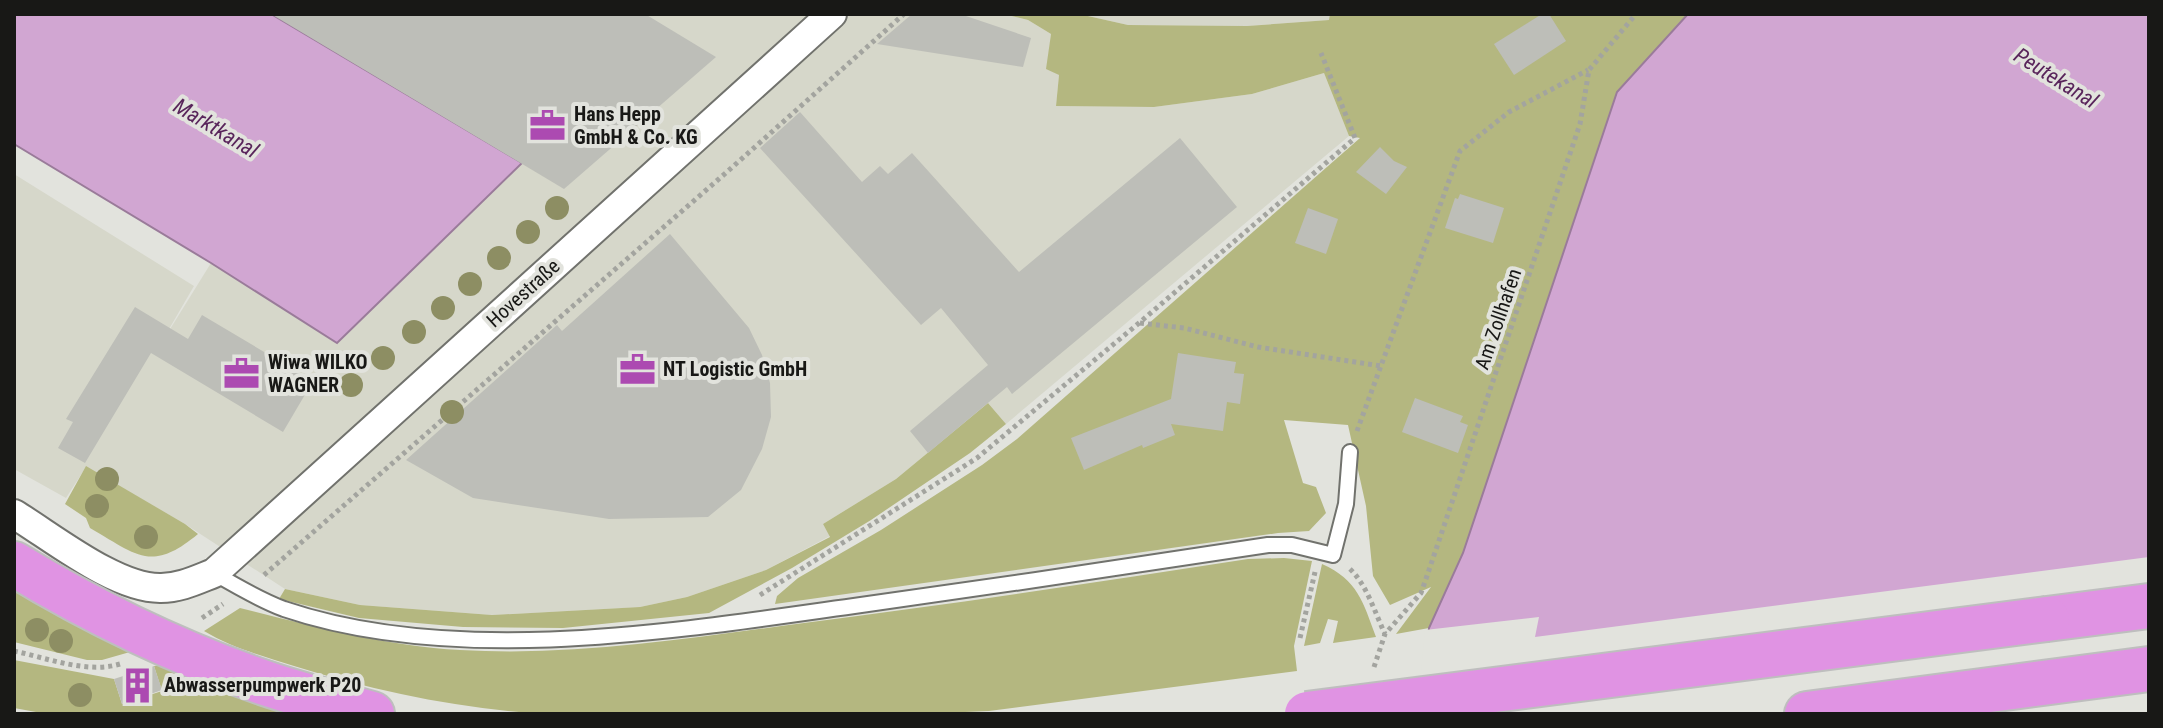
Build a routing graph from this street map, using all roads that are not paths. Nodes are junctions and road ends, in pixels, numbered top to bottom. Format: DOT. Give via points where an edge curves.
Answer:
graph roads {
  1 [pos="815,19"];
  2 [pos="1350,452"];
  3 [pos="14,514"];
  4 [pos="14,564"];
  5 [pos="214,573"];
  6 [pos="2149,606"];
  7 [pos="2149,669"];
  8 [pos="372,714"];
  9 [pos="1307,714"];
  10 [pos="1807,714"];
  1 -- 5 [label="street, Hovestraße"];
  2 -- 5 [label="lane" via="1346,504 1326,554 1268,545 678,629 564,638 462,639 402,633 283,609"];
  3 -- 5 [label="street" via="115,577 137,585 182,585"];
  4 -- 8 [label="highway" via="143,633 265,683"];
  6 -- 9 [label="highway, bridge"];
  7 -- 10 [label="highway"];
}
